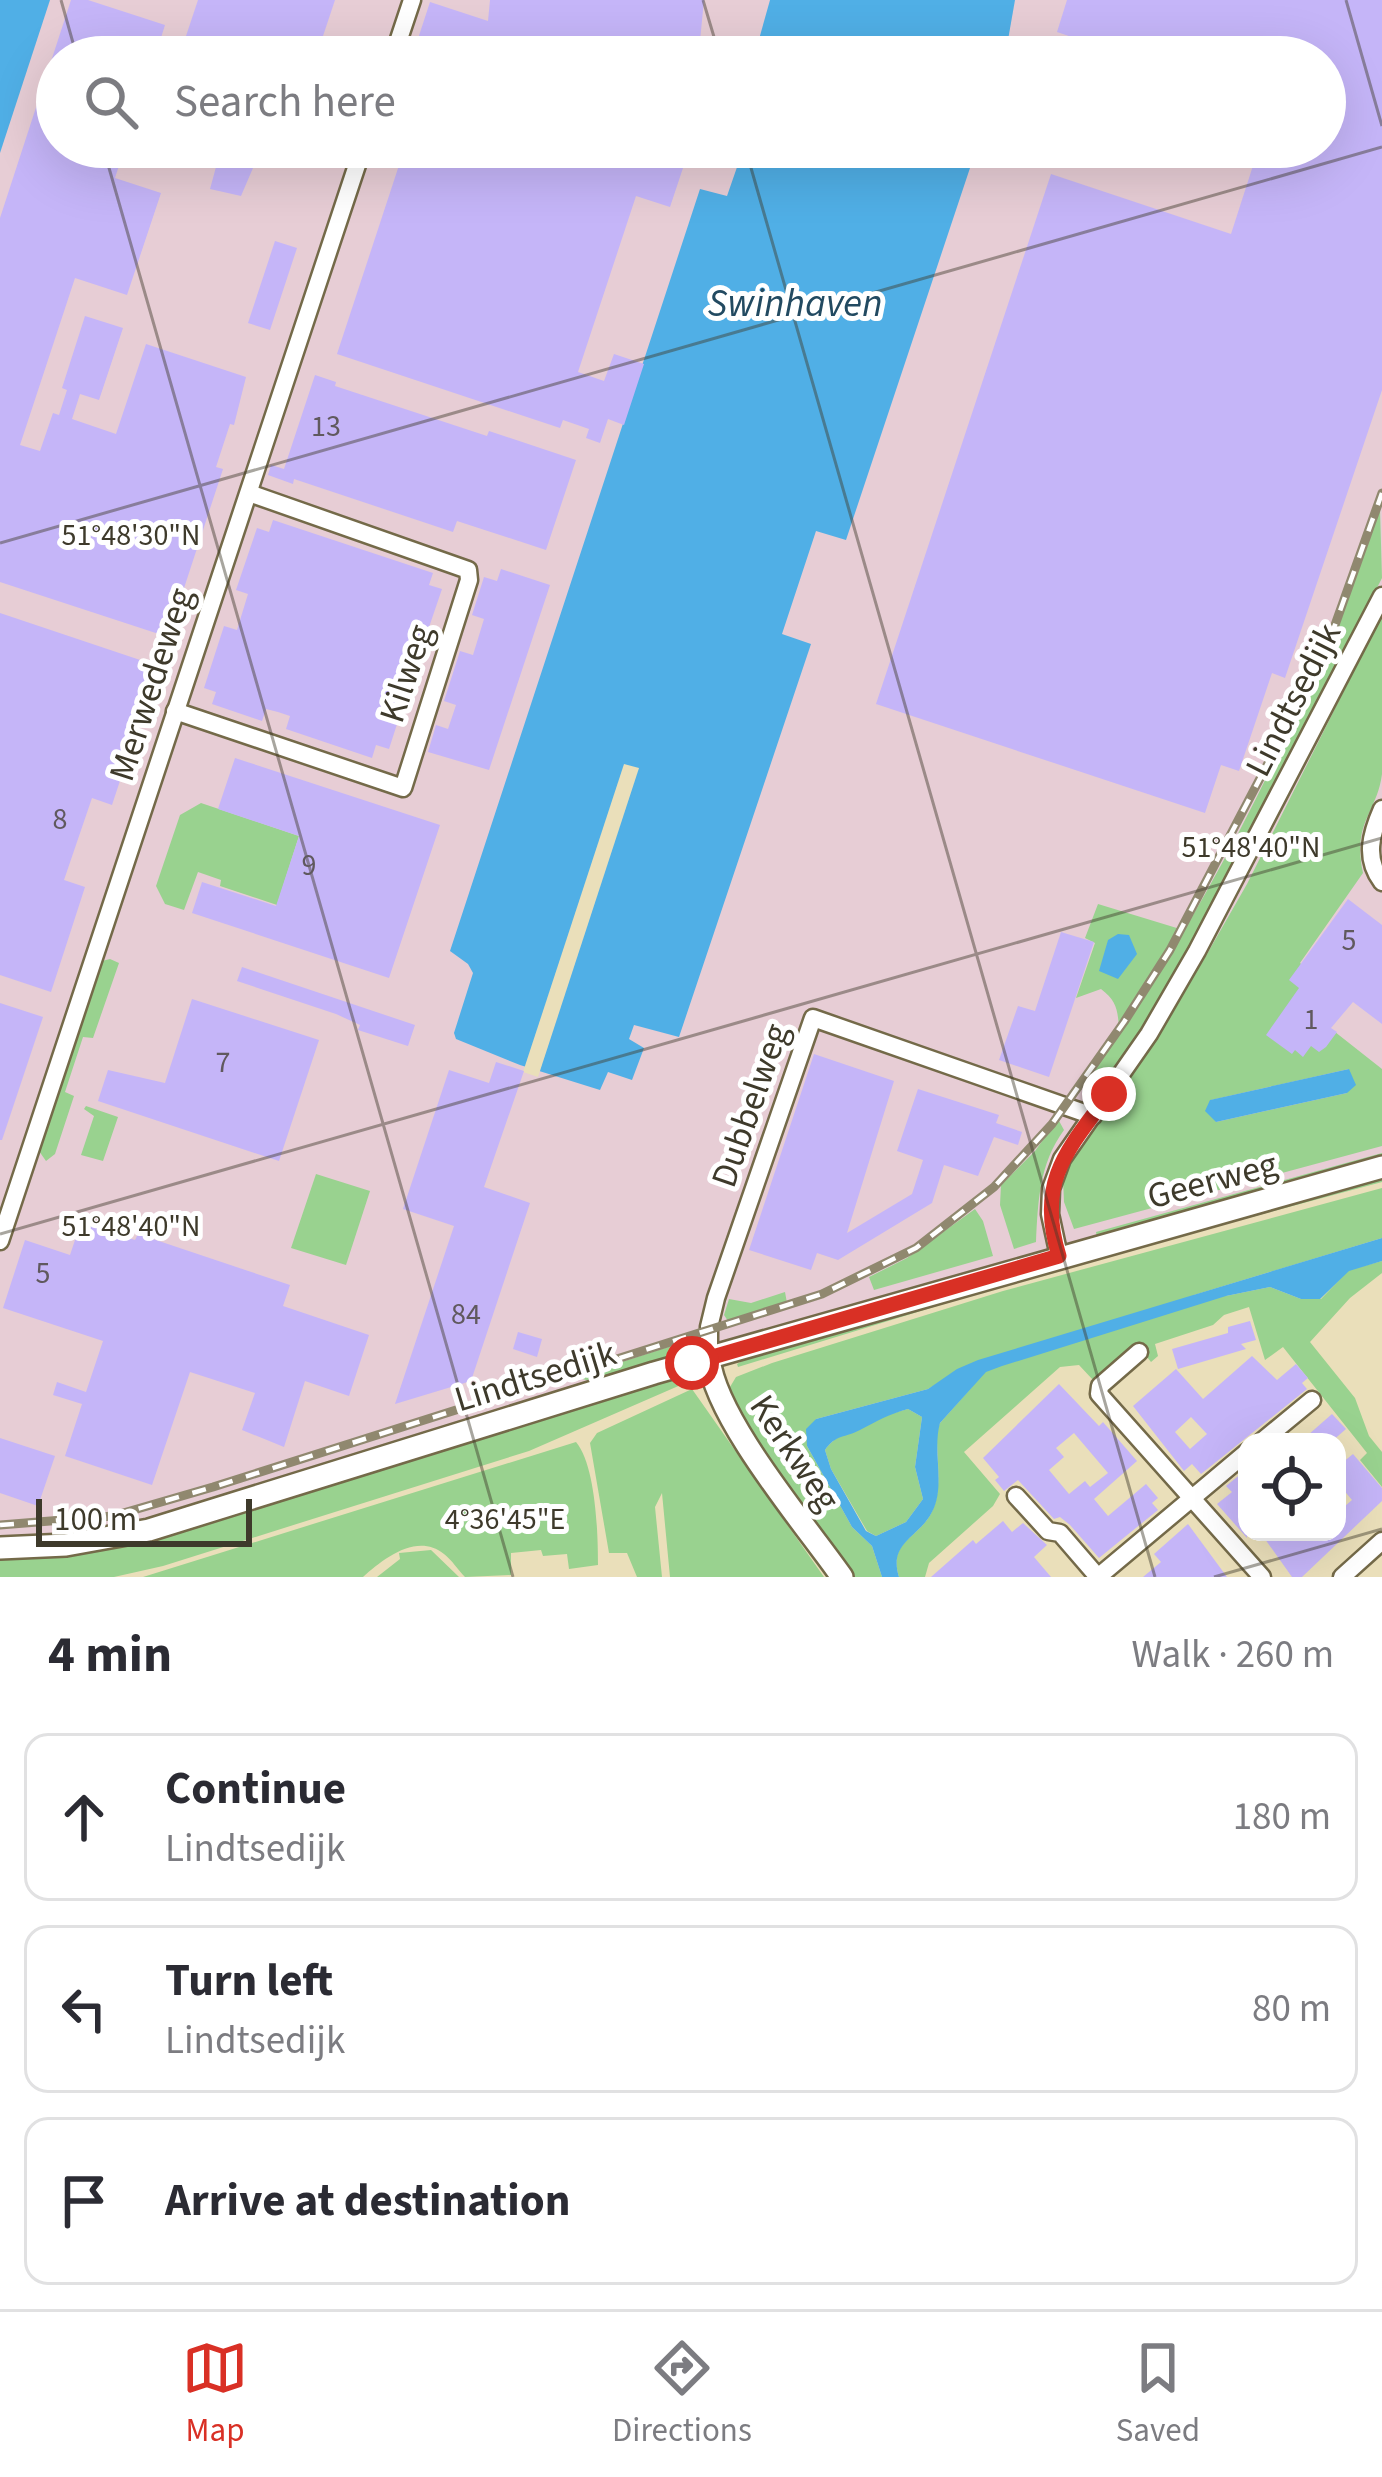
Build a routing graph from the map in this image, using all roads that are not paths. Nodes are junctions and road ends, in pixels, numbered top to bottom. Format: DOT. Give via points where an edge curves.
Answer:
graph roads {
  1 [pos="412,0"];
  2 [pos="400,36"];
  3 [pos="356,168"];
  4 [pos="249,493"];
  5 [pos="1382,596"];
  6 [pos="175,711"];
  7 [pos="1382,808"];
  8 [pos="1382,882"];
  9 [pos="1093,1116"];
  10 [pos="1382,1167"];
  11 [pos="6,1201"];
  12 [pos="0,1241"];
  13 [pos="1059,1256"];
  14 [pos="1139,1352"];
  15 [pos="709,1359"];
  16 [pos="1312,1400"];
  17 [pos="1272,1433"];
  18 [pos="1238,1460"];
  19 [pos="1016,1496"];
  20 [pos="1193,1498"];
  21 [pos="1382,1541"];
  22 [pos="0,1548"];
  23 [pos="842,1577"];
  24 [pos="1262,1577"];
  25 [pos="1342,1577"];
  1 -- 2 [label="street"];
  3 -- 4 [label="street, Merwedeweg"];
  4 -- 6 [label="street, Merwedeweg"];
  4 -- 6 [label="street, Kilweg" via="468,570 403,788"];
  5 -- 9 [label="street, Lindtsedijk" via="1197,951"];
  6 -- 11 [label="street, Merwedeweg"];
  7 -- 8 [label="street" via="1370,846"];
  9 -- 13 [label="street, Lindtsedijk" via="1051,1189"];
  9 -- 15 [label="street, Dubbelweg" via="813,1018 716,1298"];
  10 -- 13 [label="main road, Geerweg"];
  11 -- 12 [label="street, Merwedeweg"];
  13 -- 15 [label="main road, Lindtsedijk"];
  14 -- 20 [label="street" via="1099,1394"];
  15 -- 22 [label="main road, Lindtsedijk" via="149,1530"];
  15 -- 23 [label="main road, Kerkweg" via="728,1415"];
  16 -- 17 [label="street"];
  18 -- 20 [label="street"];
  19 -- 20 [label="street" via="1097,1577"];
  20 -- 24 [label="street"];
  21 -- 25 [label="street"];
}
